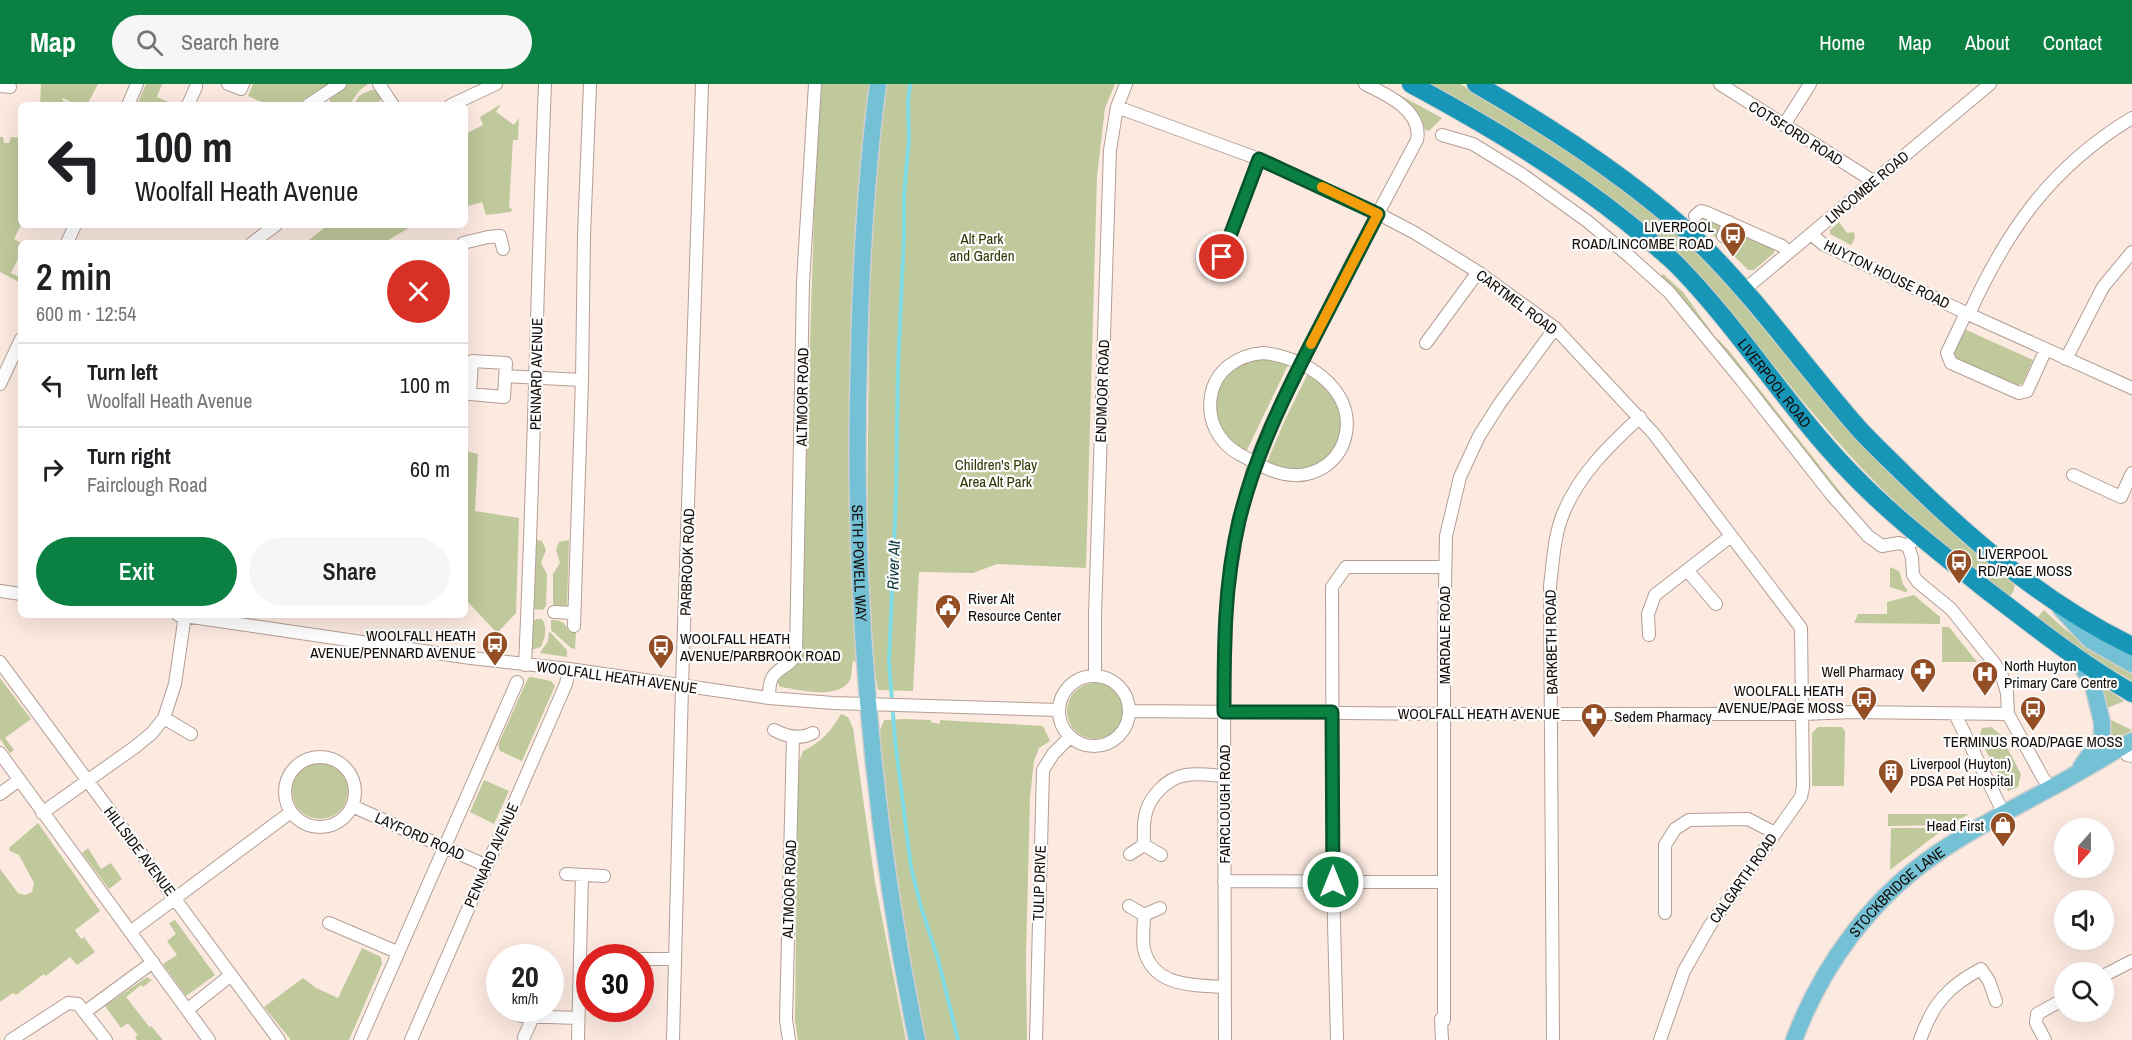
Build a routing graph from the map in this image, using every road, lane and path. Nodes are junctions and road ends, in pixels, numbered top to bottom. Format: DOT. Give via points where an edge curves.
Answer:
graph roads {
  1 [pos="137,84"];
  2 [pos="228,84"];
  3 [pos="243,84"];
  4 [pos="340,84"];
  5 [pos="379,84"];
  6 [pos="496,84"];
  7 [pos="545,84"];
  8 [pos="590,84"];
  9 [pos="702,84"];
  10 [pos="814,84"];
  11 [pos="878,84"];
  12 [pos="1126,84"];
  13 [pos="1365,84"];
  14 [pos="1411,84"];
  15 [pos="1476,84"];
  16 [pos="1720,84"];
  17 [pos="1810,84"];
  18 [pos="1990,84"];
  19 [pos="196,87"];
  20 [pos="129,102"];
  21 [pos="189,102"];
  22 [pos="313,102"];
  23 [pos="391,102"];
  24 [pos="457,102"];
  25 [pos="1117,107"];
  26 [pos="2132,118"];
  27 [pos="1784,125"];
  28 [pos="1442,135"];
  29 [pos="1259,159"];
  30 [pos="1873,181"];
  31 [pos="1378,214"];
  32 [pos="1695,216"];
  33 [pos="1729,222"];
  34 [pos="272,228"];
  35 [pos="1810,234"];
  36 [pos="1723,236"];
  37 [pos="256,240"];
  38 [pos="468,242"];
  39 [pos="503,249"];
  40 [pos="1788,252"];
  41 [pos="2132,252"];
  42 [pos="1222,257"];
  43 [pos="1478,272"];
  44 [pos="1744,290"];
  45 [pos="1967,313"];
  46 [pos="1555,328"];
  47 [pos="1426,343"];
  48 [pos="18,345"];
  49 [pos="2046,350"];
  50 [pos="2066,359"];
  51 [pos="1300,364"];
  52 [pos="505,376"];
  53 [pos="536,378"];
  54 [pos="582,380"];
  55 [pos="0,384"];
  56 [pos="2132,388"];
  57 [pos="1640,417"];
  58 [pos="1255,463"];
  59 [pos="2132,473"];
  60 [pos="2073,475"];
  61 [pos="2127,500"];
  62 [pos="1731,536"];
  63 [pos="1913,541"];
  64 [pos="1445,567"];
  65 [pos="1687,570"];
  66 [pos="0,591"];
  67 [pos="18,594"];
  68 [pos="2054,602"];
  69 [pos="1716,604"];
  70 [pos="554,612"];
  71 [pos="182,618"];
  72 [pos="203,618"];
  73 [pos="1649,635"];
  74 [pos="2132,646"];
  75 [pos="2073,656"];
  76 [pos="0,662"];
  77 [pos="2132,664"];
  78 [pos="525,665"];
  79 [pos="569,669"];
  80 [pos="1095,676"];
  81 [pos="517,682"];
  82 [pos="682,686"];
  83 [pos="2132,693"];
  84 [pos="769,698"];
  85 [pos="868,704"];
  86 [pos="1059,710"];
  87 [pos="1129,711"];
  88 [pos="1224,712"];
  89 [pos="1332,712"];
  90 [pos="1444,714"];
  91 [pos="1552,714"];
  92 [pos="1803,714"];
  93 [pos="1955,714"];
  94 [pos="2008,714"];
  95 [pos="164,718"];
  96 [pos="774,730"];
  97 [pos="813,733"];
  98 [pos="191,734"];
  99 [pos="793,737"];
  100 [pos="1070,737"];
  101 [pos="2131,751"];
  102 [pos="0,753"];
  103 [pos="2077,772"];
  104 [pos="1224,776"];
  105 [pos="19,780"];
  106 [pos="88,781"];
  107 [pos="2051,788"];
  108 [pos="0,794"];
  109 [pos="352,806"];
  110 [pos="291,812"];
  111 [pos="2003,812"];
  112 [pos="42,813"];
  113 [pos="1775,833"];
  114 [pos="1144,845"];
  115 [pos="445,847"];
  116 [pos="1130,854"];
  117 [pos="1161,855"];
  118 [pos="487,866"];
  119 [pos="566,874"];
  120 [pos="582,874"];
  121 [pos="604,876"];
  122 [pos="1224,881"];
  123 [pos="1333,882"];
  124 [pos="1444,882"];
  125 [pos="175,898"];
  126 [pos="1129,906"];
  127 [pos="1160,908"];
  128 [pos="1665,913"];
  129 [pos="1144,915"];
  130 [pos="329,922"];
  131 [pos="130,932"];
  132 [pos="584,944"];
  133 [pos="397,952"];
  134 [pos="654,959"];
  135 [pos="675,959"];
  136 [pos="2132,961"];
  137 [pos="153,962"];
  138 [pos="2114,970"];
  139 [pos="231,975"];
  140 [pos="1224,987"];
  141 [pos="1996,1001"];
  142 [pos="2054,1005"];
  143 [pos="187,1010"];
  144 [pos="85,1012"];
  145 [pos="576,1018"];
  146 [pos="578,1022"];
  147 [pos="524,1037"];
  148 [pos="109,1038"];
  149 [pos="11,1040"];
  150 [pos="209,1040"];
  151 [pos="279,1040"];
  152 [pos="360,1040"];
  153 [pos="411,1040"];
  154 [pos="578,1040"];
  155 [pos="673,1040"];
  156 [pos="789,1040"];
  157 [pos="917,1040"];
  158 [pos="1036,1040"];
  159 [pos="1225,1040"];
  160 [pos="1337,1040"];
  161 [pos="1442,1040"];
  162 [pos="1553,1040"];
  163 [pos="1660,1040"];
  164 [pos="1794,1040"];
  165 [pos="1920,1040"];
  166 [pos="2045,1040"];
  1 -- 20 [label="street"];
  2 -- 3 [label="street" via="241,89"];
  4 -- 22 [label="street"];
  5 -- 23 [label="street"];
  6 -- 24 [label="street"];
  7 -- 53 [label="street, PENNARD AVENUE"];
  8 -- 54 [label="street"];
  9 -- 82 [label="street, PARBROOK ROAD"];
  10 -- 84 [label="street, ALTMOOR ROAD" via="803,282 796,652 791,663 771,680"];
  11 -- 85 [label="main road, SETH POWELL WAY" via="865,204 857,405 858,516"];
  12 -- 25 [label="street"];
  13 -- 31 [label="street, FAIRCLOUGH ROAD" via="1391,96 1416,122 1419,133"];
  14 -- 63 [label="highway, LIVERPOOL ROAD" via="1572,180 1677,266 1808,425"];
  15 -- 44 [label="highway" via="1535,118 1640,192 1703,247"];
  16 -- 27 [label="street, COTSFORD ROAD"];
  17 -- 27 [label="street"];
  18 -- 30 [label="street, LINCOMBE ROAD"];
  19 -- 21 [label="street"];
  25 -- 29 [label="street, CARTMEL ROAD"];
  25 -- 80 [label="street, ENDMOOR ROAD" via="1110,161"];
  26 -- 45 [label="street" via="2071,164 2029,209 2002,248"];
  27 -- 30 [label="street, COTSFORD ROAD"];
  28 -- 63 [label="street" via="1473,144 1522,175 1629,256 1668,292 1868,536 1882,546"];
  29 -- 31 [label="street, CARTMEL ROAD"];
  29 -- 42 [label="street"];
  30 -- 35 [label="street, LINCOMBE ROAD"];
  31 -- 43 [label="street, CARTMEL ROAD"];
  31 -- 51 [label="street, FAIRCLOUGH ROAD"];
  32 -- 33 [label="street" via="1705,212"];
  33 -- 36 [label="street"];
  33 -- 40 [label="street"];
  34 -- 37 [label="street"];
  35 -- 40 [label="street, LINCOMBE ROAD"];
  35 -- 45 [label="street, HUYTON HOUSE ROAD" via="1823,244"];
  38 -- 39 [label="street" via="500,236"];
  40 -- 44 [label="street, LINCOMBE ROAD"];
  41 -- 50 [label="street" via="2103,287"];
  43 -- 46 [label="street, CARTMEL ROAD"];
  43 -- 47 [label="street"];
  44 -- 68 [label="highway" via="1862,431 1942,512"];
  45 -- 49 [label="street, HUYTON HOUSE ROAD"];
  45 -- 49 [label="street, HUYTON HOUSE ROAD" via="1947,353 1951,363 2019,393 2027,391"];
  46 -- 57 [label="street, CARTMEL ROAD"];
  46 -- 64 [label="street, MARDALE ROAD" via="1474,446 1460,477 1446,536"];
  48 -- 55 [label="street"];
  49 -- 50 [label="street, HUYTON HOUSE ROAD"];
  50 -- 56 [label="street, HUYTON HOUSE ROAD"];
  51 -- 58 [label="street, FAIRCLOUGH ROAD"];
  51 -- 58 [label="street" via="1274,354 1252,354 1223,370 1212,389 1210,411 1218,435 1235,452"];
  51 -- 58 [label="street" via="1324,378 1342,400 1347,426 1341,449 1322,469 1295,476"];
  52 -- 53 [label="street"];
  53 -- 54 [label="street"];
  53 -- 78 [label="street, PENNARD AVENUE"];
  54 -- 70 [label="street" via="574,620"];
  57 -- 62 [label="street, CARTMEL ROAD"];
  57 -- 91 [label="street, BARKBETH ROAD" via="1593,463 1563,514 1554,545 1550,586"];
  58 -- 88 [label="street, FAIRCLOUGH ROAD" via="1232,561"];
  59 -- 61 [label="street"];
  60 -- 61 [label="street"];
  62 -- 65 [label="street"];
  62 -- 92 [label="street, CARTMEL ROAD" via="1802,628"];
  63 -- 75 [label="highway, LIVERPOOL ROAD"];
  63 -- 94 [label="street" via="1913,574 1951,609 1995,664 2007,693"];
  64 -- 89 [label="street" via="1357,566 1346,567 1340,574 1332,587"];
  64 -- 90 [label="street, MARDALE ROAD"];
  65 -- 69 [label="street"];
  65 -- 73 [label="street" via="1655,595 1648,614"];
  66 -- 67 [label="street"];
  68 -- 74 [label="highway"];
  68 -- 77 [label="main road" via="2090,640"];
  71 -- 95 [label="street" via="175,684"];
  72 -- 78 [label="street, WOOLFALL HEATH AVENUE"];
  75 -- 83 [label="highway, LIVERPOOL ROAD"];
  75 -- 103 [label="main road" via="2091,681 2102,722 2102,737"];
  76 -- 106 [label="street, HILLSIDE AVENUE"];
  78 -- 79 [label="street, WOOLFALL HEATH AVENUE"];
  79 -- 82 [label="street, WOOLFALL HEATH AVENUE"];
  79 -- 118 [label="street, PENNARD AVENUE"];
  80 -- 86 [label="street" via="1074,682 1061,699"];
  80 -- 87 [label="street" via="1115,683 1127,700"];
  81 -- 115 [label="street"];
  82 -- 84 [label="street, WOOLFALL HEATH AVENUE"];
  82 -- 135 [label="street, PARBROOK ROAD"];
  84 -- 85 [label="street, WOOLFALL HEATH AVENUE"];
  85 -- 86 [label="street, WOOLFALL HEATH AVENUE"];
  85 -- 157 [label="main road, SETH POWELL WAY" via="895,923"];
  86 -- 100 [label="street" via="1063,728"];
  87 -- 88 [label="street, WOOLFALL HEATH AVENUE"];
  87 -- 100 [label="street" via="1121,733 1101,746 1089,746"];
  88 -- 89 [label="street, WOOLFALL HEATH AVENUE"];
  88 -- 104 [label="street, FAIRCLOUGH ROAD"];
  89 -- 90 [label="street, WOOLFALL HEATH AVENUE"];
  89 -- 123 [label="street"];
  90 -- 91 [label="street, WOOLFALL HEATH AVENUE"];
  90 -- 124 [label="street, MARDALE ROAD"];
  91 -- 92 [label="street, WOOLFALL HEATH AVENUE"];
  91 -- 162 [label="street, BARKBETH ROAD"];
  92 -- 93 [label="street, WOOLFALL HEATH AVENUE"];
  92 -- 113 [label="street, CALGARTH ROAD" via="1802,794"];
  93 -- 94 [label="street, WOOLFALL HEATH AVENUE"];
  93 -- 111 [label="street"];
  94 -- 107 [label="street"];
  95 -- 98 [label="street"];
  95 -- 106 [label="street" via="152,733"];
  96 -- 99 [label="street"];
  97 -- 99 [label="street"];
  99 -- 156 [label="street, ALTMOOR ROAD" via="786,1020"];
  100 -- 158 [label="street, TULIP DRIVE" via="1042,770"];
  101 -- 103 [label="main road, STOCKBRIDGE LANE"];
  102 -- 105 [label="street"];
  103 -- 107 [label="main road, STOCKBRIDGE LANE"];
  104 -- 114 [label="street" via="1185,775 1157,791 1144,818"];
  104 -- 122 [label="street, FAIRCLOUGH ROAD"];
  105 -- 108 [label="street"];
  105 -- 112 [label="street"];
  106 -- 112 [label="street"];
  106 -- 125 [label="street, HILLSIDE AVENUE"];
  107 -- 111 [label="main road, STOCKBRIDGE LANE"];
  109 -- 110 [label="street" via="339,822 329,826 308,825"];
  109 -- 110 [label="street" via="355,784 343,765 333,759 311,758 292,770 287,780 286,802"];
  109 -- 115 [label="street, LAYFORD ROAD"];
  110 -- 125 [label="street"];
  111 -- 164 [label="main road, STOCKBRIDGE LANE" via="1938,852 1866,916 1817,988"];
  112 -- 131 [label="street"];
  113 -- 128 [label="street" via="1748,819 1689,820 1675,829 1665,845"];
  113 -- 163 [label="street, CALGARTH ROAD" via="1713,921 1684,971"];
  114 -- 116 [label="street"];
  114 -- 117 [label="street"];
  115 -- 118 [label="street, LAYFORD ROAD"];
  115 -- 133 [label="street"];
  118 -- 153 [label="street, PENNARD AVENUE"];
  119 -- 120 [label="street"];
  120 -- 121 [label="street"];
  120 -- 132 [label="street"];
  122 -- 123 [label="street"];
  122 -- 140 [label="street, FAIRCLOUGH ROAD"];
  123 -- 124 [label="street"];
  123 -- 160 [label="street"];
  124 -- 161 [label="street, MARDALE ROAD"];
  125 -- 131 [label="street"];
  125 -- 139 [label="street, HILLSIDE AVENUE"];
  126 -- 129 [label="street"];
  127 -- 129 [label="street"];
  129 -- 140 [label="street" via="1144,949 1152,968 1182,984"];
  130 -- 133 [label="street"];
  131 -- 137 [label="street"];
  133 -- 152 [label="street"];
  134 -- 135 [label="street"];
  135 -- 155 [label="street, PARBROOK ROAD"];
  136 -- 138 [label="street"];
  137 -- 143 [label="street"];
  137 -- 144 [label="street"];
  139 -- 143 [label="street"];
  139 -- 151 [label="street, HILLSIDE AVENUE"];
  140 -- 159 [label="street, FAIRCLOUGH ROAD"];
  141 -- 165 [label="street" via="1981,969 1961,979 1931,1012"];
  142 -- 166 [label="street" via="2037,1014 2036,1023"];
  143 -- 150 [label="street"];
  144 -- 148 [label="street"];
  144 -- 149 [label="street" via="78,1004 68,1003"];
  145 -- 147 [label="street" via="527,1016"];
  146 -- 154 [label="street"];
}
